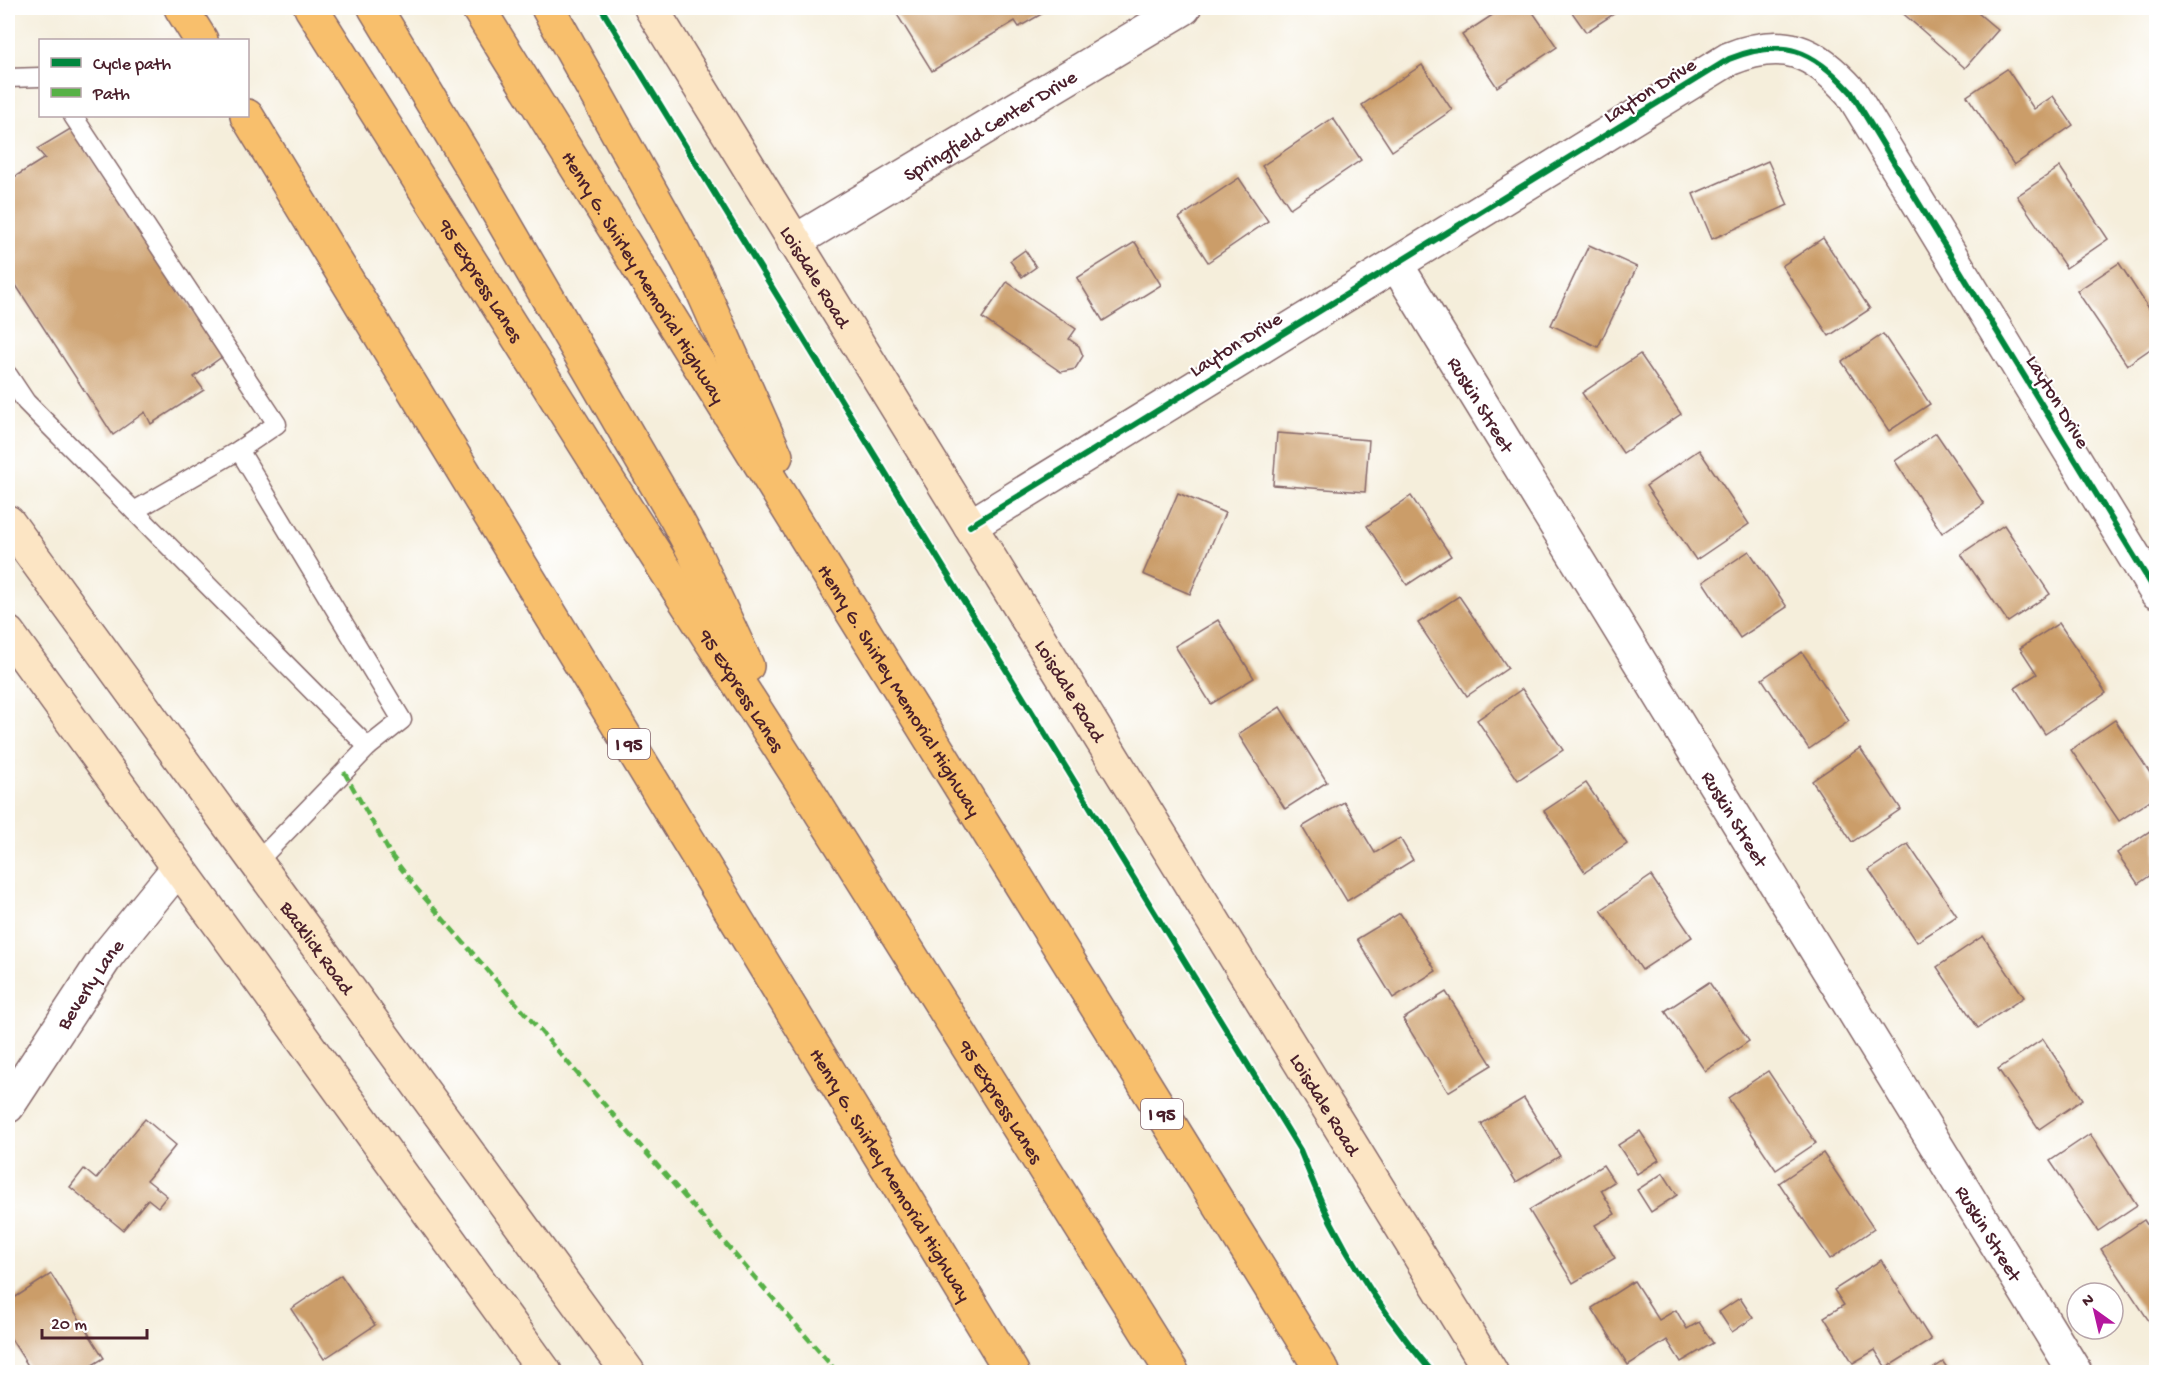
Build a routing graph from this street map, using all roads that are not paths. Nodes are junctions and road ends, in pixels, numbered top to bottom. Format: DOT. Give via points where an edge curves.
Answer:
graph roads {
  1 [pos="181,8"];
  2 [pos="311,8"];
  3 [pos="375,8"];
  4 [pos="478,8"];
  5 [pos="548,8"];
  6 [pos="651,8"];
  7 [pos="1184,8"];
  8 [pos="200,39"];
  9 [pos="39,77"];
  10 [pos="8,78"];
  11 [pos="74,117"];
  12 [pos="248,117"];
  13 [pos="794,242"];
  14 [pos="1396,264"];
  15 [pos="8,375"];
  16 [pos="239,450"];
  17 [pos="134,511"];
  18 [pos="8,522"];
  19 [pos="970,526"];
  20 [pos="826,570"];
  21 [pos="2156,589"];
  22 [pos="8,633"];
  23 [pos="368,747"];
  24 [pos="800,779"];
  25 [pos="256,863"];
  26 [pos="178,868"];
  27 [pos="8,1106"];
  28 [pos="545,1372"];
  29 [pos="628,1372"];
  30 [pos="1012,1372"];
  31 [pos="1172,1372"];
  32 [pos="1323,1372"];
  33 [pos="1491,1372"];
  34 [pos="2075,1372"];
  1 -- 8 [label="highway"];
  2 -- 24 [label="highway, 95 Express Lanes"];
  3 -- 24 [label="highway" via="677,520"];
  4 -- 20 [label="highway, Henry G. Shirley Memorial Highway / I 95"];
  5 -- 20 [label="highway" via="697,278"];
  6 -- 13 [label="main road, Loisdale Road"];
  7 -- 13 [label="street, Springfield Center Drive"];
  9 -- 10 [label="lane"];
  11 -- 16 [label="lane" via="277,424"];
  12 -- 30 [label="highway, Henry G. Shirley Memorial Highway / I 95"];
  13 -- 19 [label="main road, Loisdale Road"];
  14 -- 19 [label="street, Layton Drive"];
  14 -- 21 [label="street, Layton Drive" via="1729,59 1772,47 1810,57 1831,70 1851,92"];
  14 -- 34 [label="street, Ruskin Street"];
  15 -- 17 [label="lane" via="26,402"];
  16 -- 17 [label="lane"];
  16 -- 23 [label="lane" via="402,720"];
  17 -- 23 [label="lane"];
  18 -- 25 [label="main road, Backlick Road"];
  19 -- 33 [label="main road, Loisdale Road"];
  20 -- 32 [label="highway, Henry G. Shirley Memorial Highway / I 95"];
  22 -- 26 [label="main road"];
  23 -- 25 [label="lane"];
  24 -- 31 [label="highway, 95 Express Lanes"];
  25 -- 29 [label="main road, Backlick Road"];
  26 -- 27 [label="street, Beverly Lane" via="108,954"];
  26 -- 28 [label="main road"];
}
